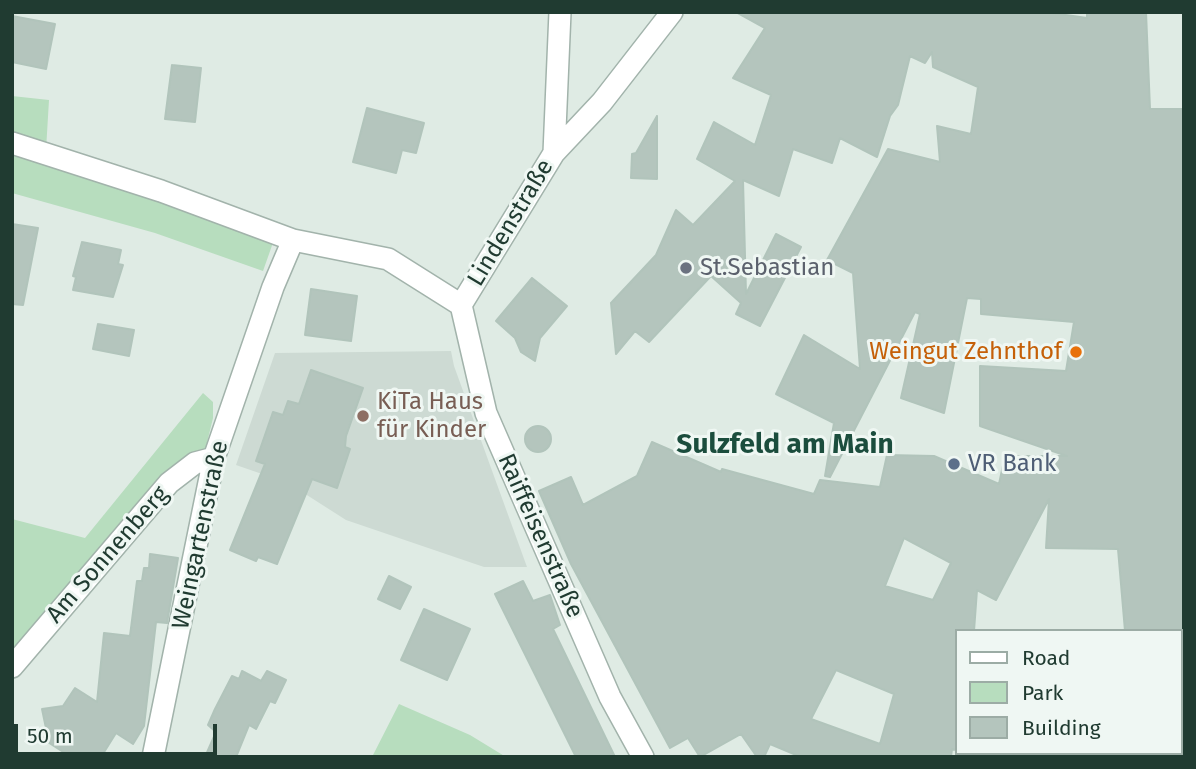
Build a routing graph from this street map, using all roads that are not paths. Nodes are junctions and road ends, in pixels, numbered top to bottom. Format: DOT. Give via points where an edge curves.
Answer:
graph roads {
  1 [pos="560,12"];
  2 [pos="673,12"];
  3 [pos="12,143"];
  4 [pos="554,153"];
  5 [pos="293,240"];
  6 [pos="461,305"];
  7 [pos="214,458"];
  8 [pos="12,667"];
  9 [pos="153,757"];
  10 [pos="643,757"];
  1 -- 4 [label="street, Lindenstraße"];
  2 -- 4 [label="street" via="602,102"];
  3 -- 5 [label="street"];
  4 -- 6 [label="street, Lindenstraße"];
  5 -- 6 [label="street" via="388,259"];
  5 -- 7 [label="street, Weingartenstraße"];
  6 -- 10 [label="street, Raiffeisenstraße" via="486,413 610,697"];
  7 -- 8 [label="street, Am Sonnenberg" via="195,463 169,483"];
  7 -- 9 [label="street, Weingartenstraße"];
}
